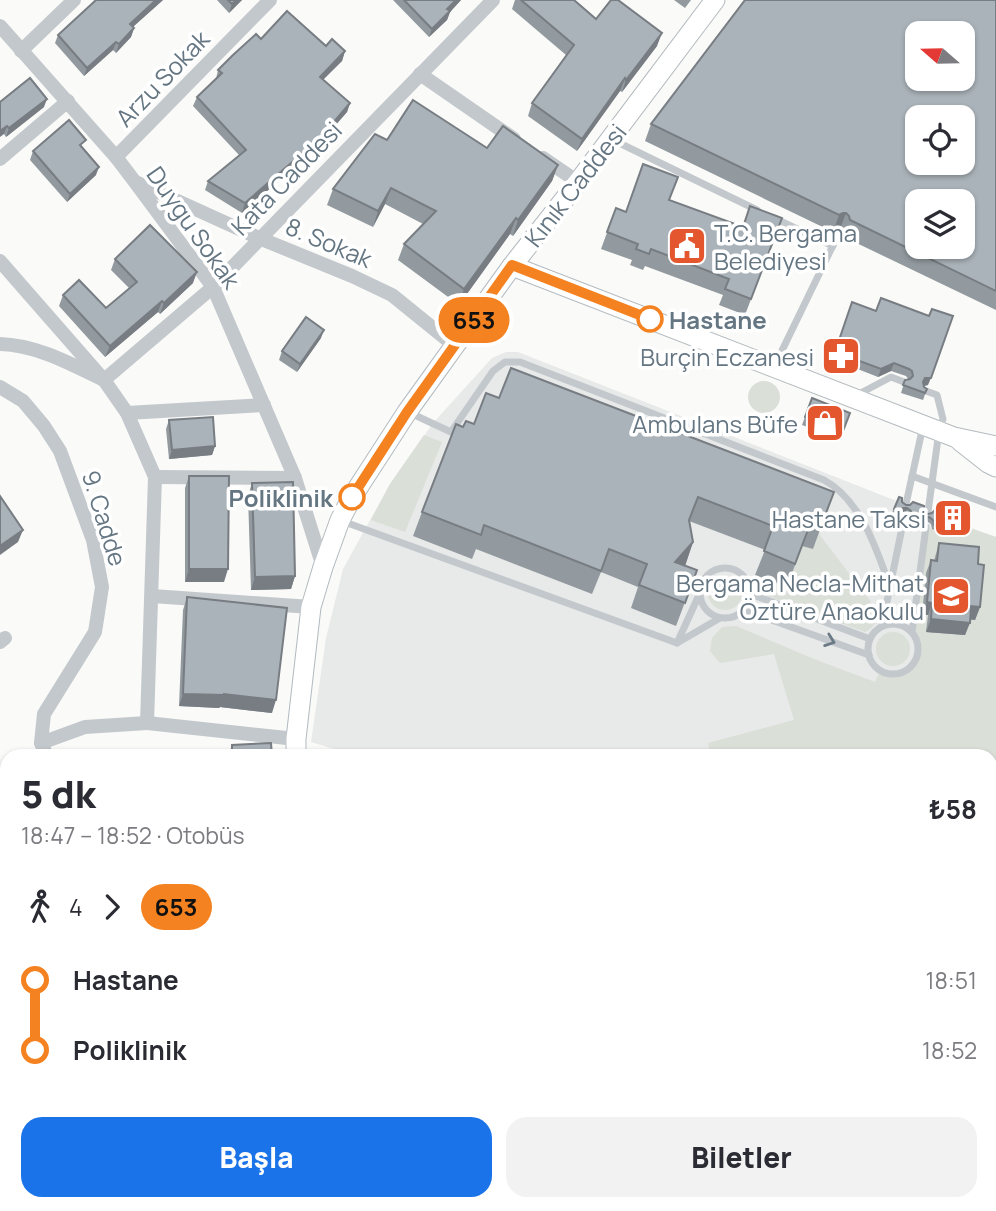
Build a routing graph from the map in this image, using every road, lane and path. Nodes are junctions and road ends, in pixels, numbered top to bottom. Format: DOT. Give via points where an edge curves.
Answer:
graph roads {
  1 [pos="74,0"];
  2 [pos="270,0"];
  3 [pos="493,0"];
  4 [pos="715,0"];
  5 [pos="0,26"];
  6 [pos="21,51"];
  7 [pos="420,74"];
  8 [pos="68,101"];
  9 [pos="611,138"];
  10 [pos="116,157"];
  11 [pos="0,159"];
  12 [pos="135,181"];
  13 [pos="578,182"];
  14 [pos="760,211"];
  15 [pos="772,217"];
  16 [pos="838,236"];
  17 [pos="259,238"];
  18 [pos="833,246"];
  19 [pos="0,261"];
  20 [pos="512,265"];
  21 [pos="213,287"];
  22 [pos="0,344"];
  23 [pos="455,346"];
  24 [pos="774,367"];
  25 [pos="104,380"];
  26 [pos="904,382"];
  27 [pos="0,387"];
  28 [pos="926,391"];
  29 [pos="852,397"];
  30 [pos="264,405"];
  31 [pos="407,412"];
  32 [pos="127,413"];
  33 [pos="939,431"];
  34 [pos="996,446"];
  35 [pos="996,467"];
  36 [pos="912,476"];
  37 [pos="155,477"];
  38 [pos="295,478"];
  39 [pos="932,483"];
  40 [pos="906,504"];
  41 [pos="996,507"];
  42 [pos="928,512"];
  43 [pos="904,518"];
  44 [pos="340,520"];
  45 [pos="926,527"];
  46 [pos="323,567"];
  47 [pos="890,587"];
  48 [pos="700,594"];
  49 [pos="751,594"];
  50 [pos="152,596"];
  51 [pos="311,607"];
  52 [pos="744,610"];
  53 [pos="720,618"];
  54 [pos="882,626"];
  55 [pos="912,632"];
  56 [pos="870,639"];
  57 [pos="677,643"];
  58 [pos="869,655"];
  59 [pos="147,723"];
  60 [pos="296,747"];
  61 [pos="44,749"];
  62 [pos="46,749"];
  1 -- 6 [label="street"];
  2 -- 10 [label="street, Arzu Sokak"];
  3 -- 7 [label="street, Kata Caddesi"];
  4 -- 9 [label="main road, Kınık Caddesi"];
  5 -- 6 [label="street, Duygu Sokak"];
  6 -- 8 [label="street, Duygu Sokak"];
  7 -- 13 [label="street"];
  7 -- 17 [label="street, Kata Caddesi"];
  8 -- 10 [label="street, Duygu Sokak"];
  8 -- 11 [label="street"];
  9 -- 13 [label="main road, Kınık Caddesi"];
  9 -- 14 [label="lane"];
  10 -- 12 [label="street, Duygu Sokak"];
  12 -- 17 [label="street, 8. Sokak"];
  12 -- 21 [label="street, Duygu Sokak"];
  13 -- 20 [label="main road, Kınık Caddesi"];
  15 -- 18 [label="lane"];
  16 -- 18 [label="lane"];
  17 -- 21 [label="street, Kata Caddesi"];
  17 -- 23 [label="street, 8. Sokak" via="392,295"];
  18 -- 24 [label="lane"];
  19 -- 25 [label="street"];
  20 -- 23 [label="main road, Kınık Caddesi"];
  20 -- 24 [label="main road"];
  21 -- 25 [label="street, Kata Caddesi"];
  21 -- 30 [label="street, Duygu Sokak"];
  22 -- 25 [label="street" via="52,355"];
  23 -- 31 [label="main road, Kınık Caddesi"];
  24 -- 29 [label="main road"];
  25 -- 32 [label="street"];
  26 -- 29 [label="lane" via="891,377"];
  27 -- 61 [label="street, 9. Cadde" via="23,401 60,451 93,540 103,587 95,632 44,714"];
  28 -- 33 [label="lane" via="937,395 943,419"];
  29 -- 33 [label="main road"];
  30 -- 32 [label="street"];
  30 -- 38 [label="street, Duygu Sokak"];
  31 -- 44 [label="main road, Kınık Caddesi"];
  31 -- 47 [label="lane" via="451,432 493,371 505,362 520,362 834,485 870,533"];
  32 -- 37 [label="street"];
  33 -- 34 [label="main road"];
  33 -- 35 [label="main road"];
  33 -- 36 [label="lane"];
  33 -- 39 [label="lane"];
  36 -- 39 [label="lane"];
  36 -- 40 [label="lane"];
  37 -- 38 [label="street"];
  37 -- 50 [label="street"];
  38 -- 46 [label="street, Duygu Sokak"];
  39 -- 41 [label="lane"];
  39 -- 42 [label="lane"];
  43 -- 47 [label="lane"];
  44 -- 46 [label="main road, Kınık Caddesi"];
  44 -- 57 [label="lane"];
  45 -- 55 [label="lane"];
  46 -- 51 [label="main road, Kınık Caddesi"];
  47 -- 54 [label="lane"];
  48 -- 49 [label="lane" via="709,573 724,567 746,578"];
  48 -- 53 [label="lane" via="706,610"];
  48 -- 57 [label="lane"];
  49 -- 52 [label="lane"];
  49 -- 56 [label="lane"];
  50 -- 51 [label="street"];
  50 -- 59 [label="street"];
  51 -- 60 [label="main road, Kınık Caddesi"];
  52 -- 53 [label="lane" via="729,619"];
  52 -- 58 [label="lane, one-way"];
  53 -- 57 [label="lane"];
  54 -- 55 [label="lane" via="898,624"];
  54 -- 56 [label="lane"];
  55 -- 58 [label="lane" via="918,654 903,672 880,671"];
  56 -- 58 [label="lane"];
  59 -- 60 [label="street"];
  59 -- 62 [label="street" via="85,727"];
}
